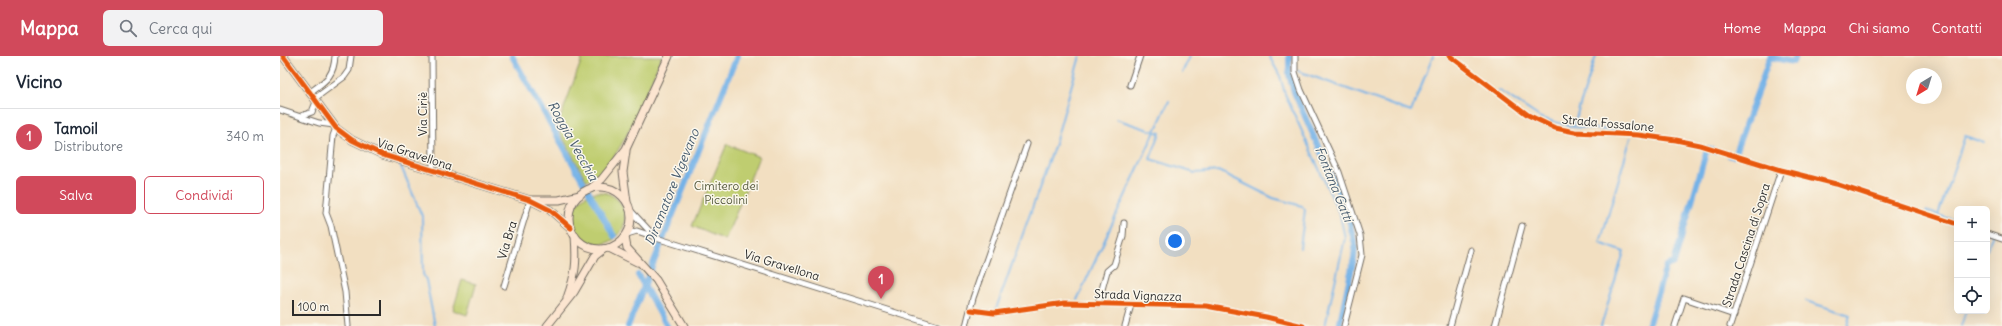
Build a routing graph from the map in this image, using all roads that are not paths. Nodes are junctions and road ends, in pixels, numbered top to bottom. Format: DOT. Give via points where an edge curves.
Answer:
graph roads {
  1 [pos="335,56"];
  2 [pos="351,56"];
  3 [pos="432,56"];
  4 [pos="669,56"];
  5 [pos="1140,56"];
  6 [pos="1295,56"];
  7 [pos="1450,56"];
  8 [pos="283,58"];
  9 [pos="1130,85"];
  10 [pos="313,98"];
  11 [pos="280,110"];
  12 [pos="301,116"];
  13 [pos="335,126"];
  14 [pos="1027,144"];
  15 [pos="626,150"];
  16 [pos="1781,170"];
  17 [pos="433,171"];
  18 [pos="586,192"];
  19 [pos="530,200"];
  20 [pos="629,208"];
  21 [pos="1124,223"];
  22 [pos="1954,223"];
  23 [pos="1522,226"];
  24 [pos="571,228"];
  25 [pos="1991,235"];
  26 [pos="575,236"];
  27 [pos="626,236"];
  28 [pos="657,238"];
  29 [pos="2002,239"];
  30 [pos="607,249"];
  31 [pos="1471,250"];
  32 [pos="641,264"];
  33 [pos="504,286"];
  34 [pos="565,303"];
  35 [pos="1098,304"];
  36 [pos="1131,305"];
  37 [pos="971,310"];
  38 [pos="1734,315"];
  39 [pos="348,326"];
  40 [pos="547,326"];
  41 [pos="684,326"];
  42 [pos="938,326"];
  43 [pos="966,326"];
  44 [pos="1125,326"];
  45 [pos="1303,326"];
  46 [pos="1344,326"];
  47 [pos="1450,326"];
  48 [pos="1494,326"];
  49 [pos="1675,326"];
  50 [pos="1730,326"];
  1 -- 10 [label="street" via="335,69"];
  2 -- 10 [label="street" via="349,70 344,77"];
  3 -- 17 [label="street, Via Ciriè"];
  4 -- 15 [label="main road"];
  5 -- 9 [label="street"];
  6 -- 46 [label="street" via="1295,72 1301,90 1340,172 1360,235 1362,255"];
  7 -- 16 [label="street, Strada Fossalone" via="1543,124 1575,132 1676,140"];
  8 -- 10 [label="main road, Via Gravellona"];
  10 -- 12 [label="street" via="312,112"];
  10 -- 13 [label="main road, Via Gravellona"];
  11 -- 12 [label="street"];
  12 -- 13 [label="street"];
  13 -- 17 [label="main road, Via Gravellona" via="367,148"];
  13 -- 39 [label="street" via="326,213 346,292"];
  14 -- 37 [label="street"];
  15 -- 18 [label="main road" via="602,179"];
  15 -- 20 [label="main road" via="623,172"];
  16 -- 22 [label="street, Strada Fossalone" via="1836,184"];
  16 -- 38 [label="street, Strada Cascina di Sopra"];
  17 -- 19 [label="main road, Via Gravellona"];
  18 -- 19 [label="main road, Via Gravellona" via="558,200"];
  18 -- 20 [label="main road" via="605,188 612,190 625,199"];
  18 -- 24 [label="main road" via="575,201 570,214"];
  19 -- 24 [label="main road, Via Gravellona" via="550,210"];
  19 -- 33 [label="street, Via Bra"];
  20 -- 27 [label="main road" via="631,222"];
  20 -- 28 [label="street, Via Gravellona"];
  21 -- 35 [label="street" via="1123,236 1114,265 1107,271"];
  23 -- 48 [label="street"];
  24 -- 26 [label="main road"];
  25 -- 29 [label="street"];
  26 -- 30 [label="main road" via="588,247"];
  26 -- 34 [label="main road" via="577,263"];
  27 -- 28 [label="street" via="637,231"];
  27 -- 30 [label="main road" via="621,242"];
  27 -- 32 [label="main road" via="627,248"];
  28 -- 42 [label="street, Via Gravellona"];
  30 -- 32 [label="main road"];
  30 -- 34 [label="main road" via="589,263 574,292"];
  31 -- 47 [label="street"];
  32 -- 41 [label="main road" via="656,280"];
  34 -- 40 [label="main road"];
  35 -- 36 [label="street, Strada Vignazza"];
  35 -- 37 [label="street, Strada Vignazza" via="1065,303 994,313"];
  36 -- 44 [label="street"];
  36 -- 45 [label="street, Strada Vignazza" via="1206,306"];
  37 -- 43 [label="street"];
  38 -- 49 [label="street" via="1684,298"];
  38 -- 50 [label="street, Strada Cascina di Sopra"];
}
